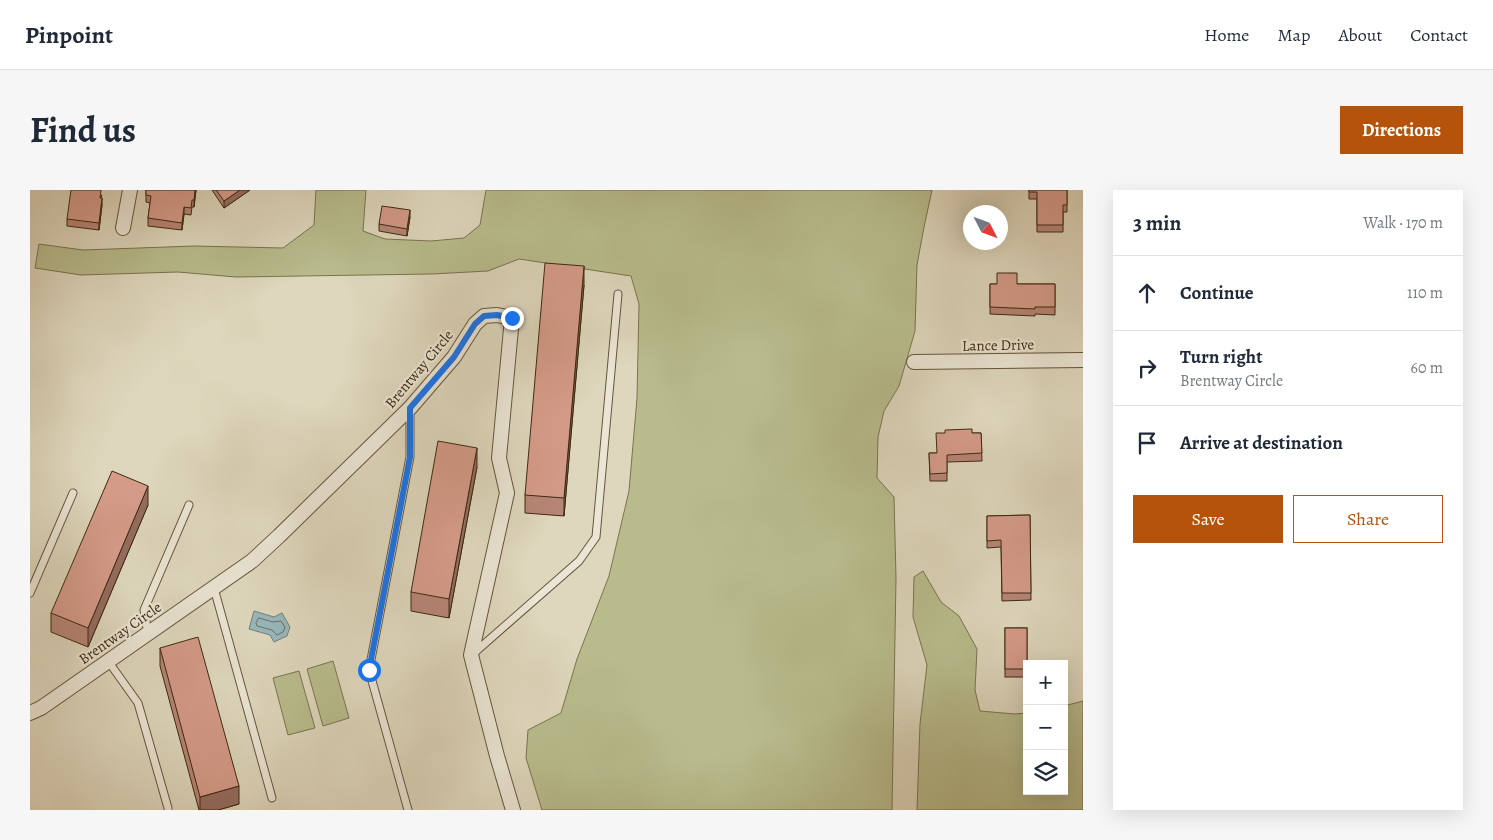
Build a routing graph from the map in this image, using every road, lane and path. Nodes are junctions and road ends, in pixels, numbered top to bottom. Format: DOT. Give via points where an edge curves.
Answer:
graph roads {
  1 [pos="130,190"];
  2 [pos="123,228"];
  3 [pos="618,294"];
  4 [pos="1083,360"];
  5 [pos="914,362"];
  6 [pos="410,408"];
  7 [pos="73,493"];
  8 [pos="189,505"];
  9 [pos="214,588"];
  10 [pos="30,593"];
  11 [pos="148,634"];
  12 [pos="471,655"];
  13 [pos="108,661"];
  14 [pos="30,713"];
  15 [pos="272,798"];
  16 [pos="168,808"];
  17 [pos="408,810"];
  18 [pos="513,810"];
  1 -- 2 [label="street"];
  3 -- 12 [label="lane" via="596,537 579,561"];
  4 -- 5 [label="street, Lance Drive"];
  6 -- 9 [label="street, Brentway Circle" via="280,536"];
  6 -- 12 [label="street, Brentway Circle" via="484,316 512,318 499,458 507,494"];
  6 -- 17 [label="lane" via="410,457 369,670"];
  7 -- 10 [label="lane"];
  8 -- 11 [label="lane" via="144,610"];
  9 -- 11 [label="street, Brentway Circle"];
  9 -- 15 [label="lane"];
  11 -- 13 [label="street, Brentway Circle"];
  12 -- 18 [label="street, Brentway Circle"];
  13 -- 14 [label="street, Brentway Circle"];
  13 -- 16 [label="lane" via="138,703"];
}
